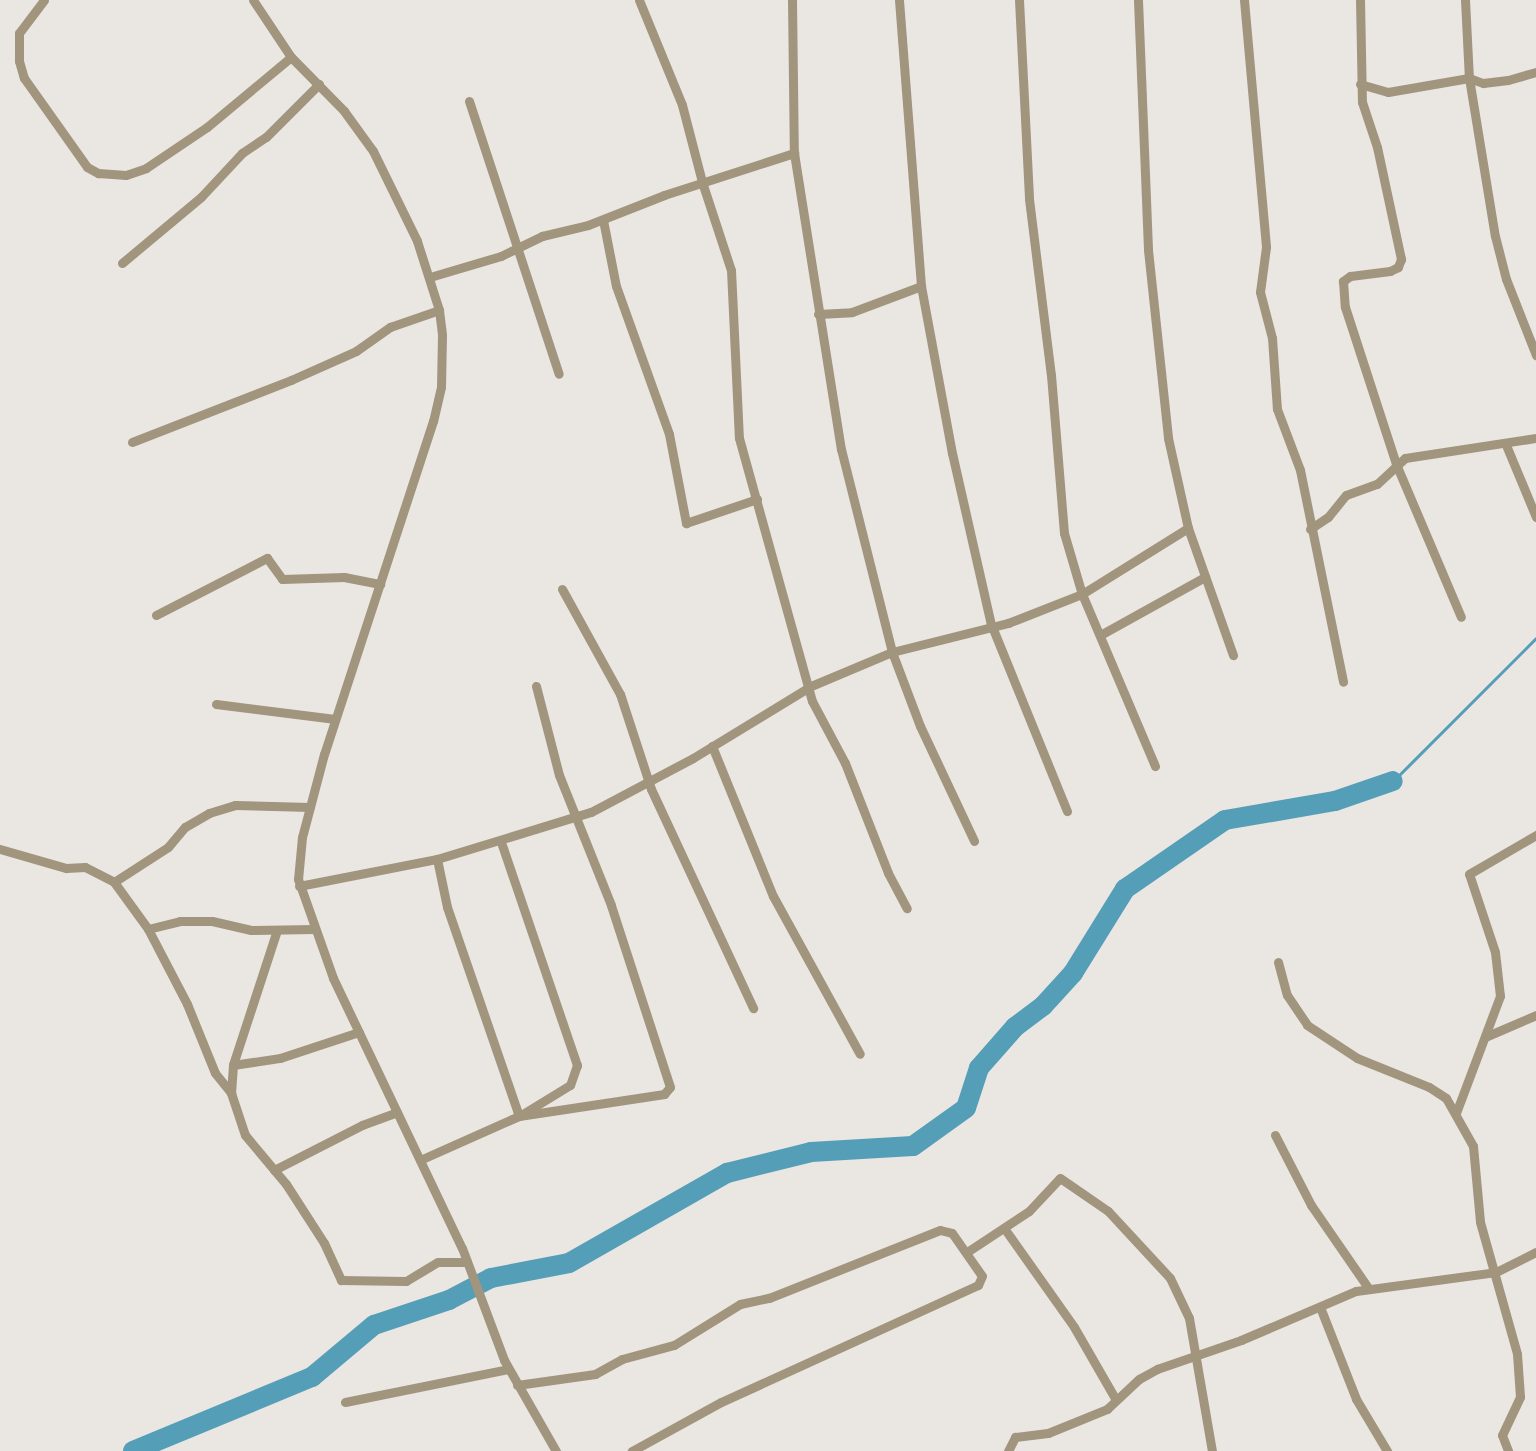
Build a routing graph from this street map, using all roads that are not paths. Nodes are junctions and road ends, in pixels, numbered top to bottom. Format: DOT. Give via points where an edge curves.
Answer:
graph roads {
  1 [pos="44,0"];
  2 [pos="253,0"];
  3 [pos="639,0"];
  4 [pos="792,0"];
  5 [pos="899,0"];
  6 [pos="1019,0"];
  7 [pos="1138,0"];
  8 [pos="1244,0"];
  9 [pos="1360,0"];
  10 [pos="1465,0"];
  11 [pos="291,57"];
  12 [pos="1536,72"];
  13 [pos="1469,78"];
  14 [pos="319,84"];
  15 [pos="1360,84"];
  16 [pos="469,100"];
  17 [pos="794,153"];
  18 [pos="702,182"];
  19 [pos="603,220"];
  20 [pos="515,250"];
  21 [pos="122,263"];
  22 [pos="429,277"];
  23 [pos="921,286"];
  24 [pos="439,310"];
  25 [pos="818,314"];
  26 [pos="1536,355"];
  27 [pos="559,374"];
  28 [pos="1536,438"];
  29 [pos="132,442"];
  30 [pos="1506,445"];
  31 [pos="1396,464"];
  32 [pos="757,499"];
  33 [pos="1536,517"];
  34 [pos="1188,528"];
  35 [pos="1310,529"];
  36 [pos="1205,578"];
  37 [pos="380,584"];
  38 [pos="561,589"];
  39 [pos="1082,594"];
  40 [pos="156,615"];
  41 [pos="1461,617"];
  42 [pos="991,624"];
  43 [pos="1102,634"];
  44 [pos="892,652"];
  45 [pos="1233,655"];
  46 [pos="1343,682"];
  47 [pos="536,686"];
  48 [pos="811,686"];
  49 [pos="216,704"];
  50 [pos="335,719"];
  51 [pos="712,746"];
  52 [pos="1155,766"];
  53 [pos="650,780"];
  54 [pos="310,807"];
  55 [pos="1066,811"];
  56 [pos="576,818"];
  57 [pos="1536,834"];
  58 [pos="974,841"];
  59 [pos="501,842"];
  60 [pos="0,849"];
  61 [pos="437,859"];
  62 [pos="114,882"];
  63 [pos="299,886"];
  64 [pos="907,908"];
  65 [pos="148,929"];
  66 [pos="314,929"];
  67 [pos="277,930"];
  68 [pos="1278,962"];
  69 [pos="753,1008"];
  70 [pos="1536,1015"];
  71 [pos="359,1032"];
  72 [pos="1485,1037"];
  73 [pos="860,1054"];
  74 [pos="232,1065"];
  75 [pos="231,1093"];
  76 [pos="397,1112"];
  77 [pos="1456,1113"];
  78 [pos="519,1116"];
  79 [pos="1275,1135"];
  80 [pos="420,1160"];
  81 [pos="274,1170"];
  82 [pos="1004,1228"];
  83 [pos="967,1252"];
  84 [pos="1536,1252"];
  85 [pos="467,1262"];
  86 [pos="1496,1272"];
  87 [pos="1369,1289"];
  88 [pos="1320,1307"];
  89 [pos="1194,1354"];
  90 [pos="508,1369"];
  91 [pos="517,1385"];
  92 [pos="1116,1400"];
  93 [pos="345,1402"];
  94 [pos="556,1451"];
  95 [pos="632,1451"];
  96 [pos="1008,1451"];
  97 [pos="1212,1451"];
  98 [pos="1387,1451"];
  99 [pos="1508,1451"];
  1 -- 11 [label="street" via="20,33 19,61 37,96 87,167 98,173 126,175 146,168 207,127"];
  2 -- 11 [label="street"];
  3 -- 18 [label="street" via="682,105"];
  4 -- 17 [label="street"];
  5 -- 23 [label="street"];
  6 -- 39 [label="street" via="1029,199 1051,375 1064,533"];
  7 -- 34 [label="street" via="1148,250 1168,438"];
  8 -- 35 [label="street" via="1266,247 1260,292 1272,338 1277,409 1300,470"];
  9 -- 15 [label="street"];
  10 -- 13 [label="street"];
  11 -- 14 [label="street"];
  12 -- 13 [label="street" via="1483,82"];
  13 -- 15 [label="street" via="1388,92"];
  13 -- 26 [label="street" via="1500,262"];
  14 -- 21 [label="street" via="266,137 242,153 201,197"];
  14 -- 22 [label="street" via="373,151 404,210"];
  15 -- 31 [label="street" via="1401,259 1390,271 1350,276 1343,281 1342,288"];
  16 -- 20 [label="street"];
  17 -- 18 [label="street"];
  17 -- 25 [label="street"];
  18 -- 19 [label="street"];
  18 -- 32 [label="street" via="734,284 737,423"];
  19 -- 20 [label="street" via="542,236"];
  19 -- 32 [label="street" via="616,286 669,434 686,523"];
  20 -- 22 [label="street"];
  20 -- 27 [label="street"];
  22 -- 24 [label="street"];
  23 -- 25 [label="street" via="852,312"];
  23 -- 42 [label="street"];
  24 -- 29 [label="street" via="390,327 356,351 291,380"];
  24 -- 37 [label="street" via="441,387"];
  25 -- 44 [label="street" via="841,449"];
  28 -- 30 [label="street"];
  30 -- 31 [label="street" via="1419,453"];
  30 -- 33 [label="street"];
  31 -- 35 [label="street" via="1377,484 1346,495 1328,517"];
  31 -- 41 [label="street"];
  32 -- 48 [label="street"];
  34 -- 36 [label="street"];
  34 -- 39 [label="street"];
  35 -- 46 [label="street"];
  36 -- 43 [label="street"];
  36 -- 45 [label="street"];
  37 -- 40 [label="street" via="344,578 282,579 267,558"];
  37 -- 50 [label="street"];
  38 -- 53 [label="street" via="620,694 631,737"];
  39 -- 42 [label="street" via="1008,623"];
  39 -- 43 [label="street"];
  42 -- 44 [label="street"];
  42 -- 55 [label="street"];
  43 -- 52 [label="street"];
  44 -- 48 [label="street"];
  44 -- 58 [label="street" via="920,726"];
  47 -- 56 [label="street" via="559,775"];
  48 -- 51 [label="street"];
  48 -- 64 [label="street" via="813,701"];
  49 -- 50 [label="street"];
  50 -- 54 [label="street"];
  51 -- 53 [label="street"];
  51 -- 73 [label="street" via="773,896"];
  53 -- 56 [label="street"];
  53 -- 69 [label="street"];
  54 -- 62 [label="street" via="235,805 209,813 185,828 168,847"];
  54 -- 63 [label="street" via="298,859"];
  56 -- 59 [label="street"];
  56 -- 78 [label="street" via="611,905 670,1087 664,1094"];
  57 -- 72 [label="street" via="1469,874 1495,952 1500,996"];
  59 -- 61 [label="street"];
  59 -- 78 [label="street" via="577,1065 570,1085"];
  60 -- 62 [label="street" via="66,868 85,867"];
  61 -- 63 [label="street"];
  61 -- 78 [label="street" via="447,907"];
  62 -- 65 [label="street"];
  63 -- 66 [label="street"];
  65 -- 67 [label="street" via="180,921"];
  65 -- 75 [label="street" via="215,1072"];
  66 -- 67 [label="street"];
  66 -- 71 [label="street"];
  67 -- 74 [label="street"];
  68 -- 77 [label="street" via="1287,994 1307,1025 1363,1061 1429,1087 1446,1098"];
  70 -- 72 [label="street"];
  71 -- 74 [label="street" via="280,1058"];
  71 -- 76 [label="street"];
  72 -- 77 [label="street"];
  74 -- 75 [label="street"];
  75 -- 81 [label="street" via="245,1135"];
  76 -- 80 [label="street"];
  76 -- 81 [label="street" via="362,1125"];
  77 -- 86 [label="street" via="1473,1146 1478,1213"];
  78 -- 80 [label="street"];
  79 -- 87 [label="street" via="1311,1205"];
  80 -- 85 [label="street"];
  81 -- 85 [label="street" via="324,1243 341,1280 406,1281 438,1262"];
  82 -- 83 [label="street"];
  82 -- 89 [label="street" via="1029,1211 1060,1178 1072,1184 1108,1211 1170,1278 1193,1330"];
  82 -- 92 [label="street" via="1074,1327"];
  83 -- 91 [label="street" via="948,1230 933,1232 769,1298 740,1304 674,1345 622,1359 595,1374"];
  83 -- 95 [label="street" via="982,1276 978,1285 721,1402"];
  84 -- 86 [label="street"];
  85 -- 90 [label="street"];
  86 -- 87 [label="street"];
  86 -- 99 [label="street" via="1517,1353 1520,1388 1519,1403 1502,1435"];
  87 -- 88 [label="street"];
  88 -- 89 [label="street" via="1241,1340"];
  88 -- 98 [label="street" via="1356,1399"];
  89 -- 92 [label="street" via="1145,1374"];
  89 -- 97 [label="street"];
  90 -- 91 [label="street"];
  90 -- 93 [label="street"];
  91 -- 94 [label="street"];
  92 -- 96 [label="street" via="1102,1412 1048,1433 1015,1437"];
}
